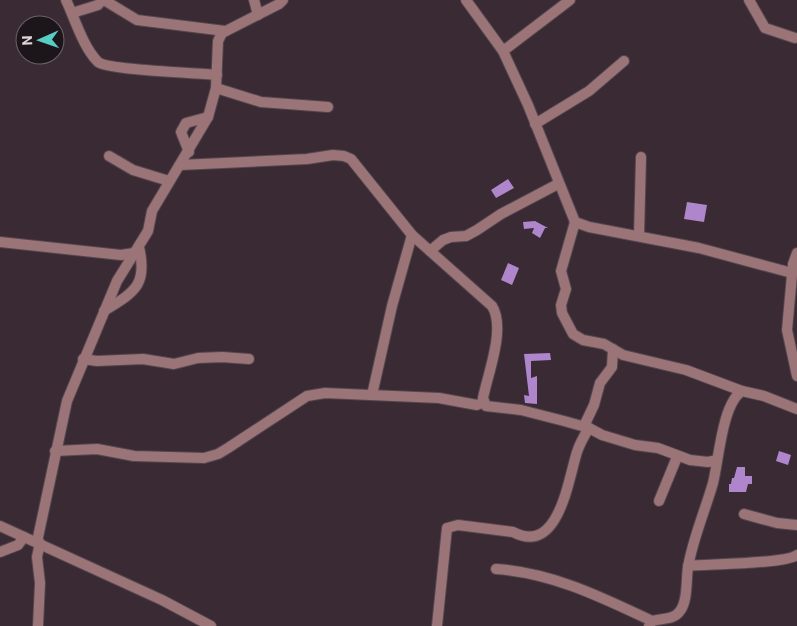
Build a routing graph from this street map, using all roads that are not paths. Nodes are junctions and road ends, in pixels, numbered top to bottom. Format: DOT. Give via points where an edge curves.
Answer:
graph roads {
  1 [pos="66,0"];
  2 [pos="103,0"];
  3 [pos="254,0"];
  4 [pos="282,0"];
  5 [pos="570,0"];
  6 [pos="750,0"];
  7 [pos="468,1"];
  8 [pos="72,13"];
  9 [pos="258,15"];
  10 [pos="225,31"];
  11 [pos="796,37"];
  12 [pos="504,52"];
  13 [pos="624,61"];
  14 [pos="217,75"];
  15 [pos="216,88"];
  16 [pos="328,107"];
  17 [pos="208,117"];
  18 [pos="535,124"];
  19 [pos="189,152"];
  20 [pos="109,156"];
  21 [pos="641,157"];
  22 [pos="180,165"];
  23 [pos="170,181"];
  24 [pos="558,184"];
  25 [pos="575,222"];
  26 [pos="412,235"];
  27 [pos="639,236"];
  28 [pos="0,242"];
  29 [pos="136,250"];
  30 [pos="430,251"];
  31 [pos="797,253"];
  32 [pos="792,272"];
  33 [pos="103,312"];
  34 [pos="613,350"];
  35 [pos="83,359"];
  36 [pos="249,359"];
  37 [pos="797,376"];
  38 [pos="742,390"];
  39 [pos="372,395"];
  40 [pos="484,402"];
  41 [pos="797,409"];
  42 [pos="586,427"];
  43 [pos="55,451"];
  44 [pos="677,457"];
  45 [pos="717,460"];
  46 [pos="659,502"];
  47 [pos="744,514"];
  48 [pos="797,525"];
  49 [pos="0,526"];
  50 [pos="24,537"];
  51 [pos="39,542"];
  52 [pos="2,550"];
  53 [pos="795,560"];
  54 [pos="688,566"];
  55 [pos="496,569"];
  56 [pos="651,624"];
  57 [pos="38,626"];
  58 [pos="211,626"];
  59 [pos="437,626"];
  1 -- 8 [label="street"];
  2 -- 8 [label="street" via="98,5"];
  2 -- 10 [label="street" via="137,20"];
  3 -- 9 [label="street"];
  4 -- 9 [label="street"];
  5 -- 12 [label="street"];
  6 -- 11 [label="street" via="765,28"];
  7 -- 12 [label="street"];
  8 -- 14 [label="street" via="100,64"];
  9 -- 10 [label="street"];
  10 -- 14 [label="street" via="218,41"];
  12 -- 18 [label="street"];
  13 -- 18 [label="street" via="589,91"];
  14 -- 15 [label="street"];
  15 -- 16 [label="street" via="261,102"];
  15 -- 17 [label="street"];
  17 -- 19 [label="street"];
  17 -- 19 [label="street" via="186,123 181,132"];
  18 -- 24 [label="street"];
  19 -- 22 [label="street"];
  20 -- 23 [label="street" via="133,170"];
  21 -- 27 [label="street"];
  22 -- 23 [label="street"];
  22 -- 26 [label="street" via="344,156 359,167"];
  23 -- 29 [label="street" via="152,211 148,231"];
  24 -- 25 [label="street"];
  24 -- 30 [label="street" via="466,236 443,240"];
  25 -- 27 [label="street"];
  25 -- 34 [label="street" via="561,271 566,289 562,313 573,334"];
  26 -- 30 [label="street"];
  26 -- 39 [label="street"];
  27 -- 32 [label="street"];
  28 -- 29 [label="street" via="121,255"];
  29 -- 33 [label="street" via="117,280"];
  29 -- 33 [label="street" via="143,264 142,276 131,294"];
  30 -- 40 [label="street" via="498,315 498,330 482,398"];
  31 -- 32 [label="street"];
  32 -- 37 [label="street" via="787,330"];
  33 -- 35 [label="street"];
  34 -- 38 [label="street" via="686,370"];
  34 -- 42 [label="street" via="612,367 600,383"];
  35 -- 36 [label="street" via="143,359 174,364 206,358"];
  35 -- 43 [label="street" via="67,400"];
  38 -- 41 [label="street"];
  38 -- 45 [label="street" via="729,410"];
  39 -- 40 [label="street" via="439,398 477,405"];
  39 -- 43 [label="street" via="340,392 307,396 228,448 204,458 134,456 97,448"];
  40 -- 42 [label="street" via="491,407 520,410"];
  42 -- 44 [label="street" via="635,445 658,448"];
  42 -- 59 [label="street" via="561,508 550,527 540,534 520,536 513,532 458,525 447,528"];
  43 -- 51 [label="street"];
  44 -- 45 [label="street" via="700,462"];
  44 -- 46 [label="street"];
  45 -- 54 [label="street"];
  47 -- 48 [label="street"];
  49 -- 50 [label="street"];
  50 -- 51 [label="street"];
  50 -- 52 [label="street" via="18,544"];
  51 -- 57 [label="street" via="36,558 40,583"];
  51 -- 58 [label="street"];
  53 -- 54 [label="street"];
  54 -- 56 [label="street" via="679,613"];
  55 -- 56 [label="street" via="524,571 575,585"];
}
